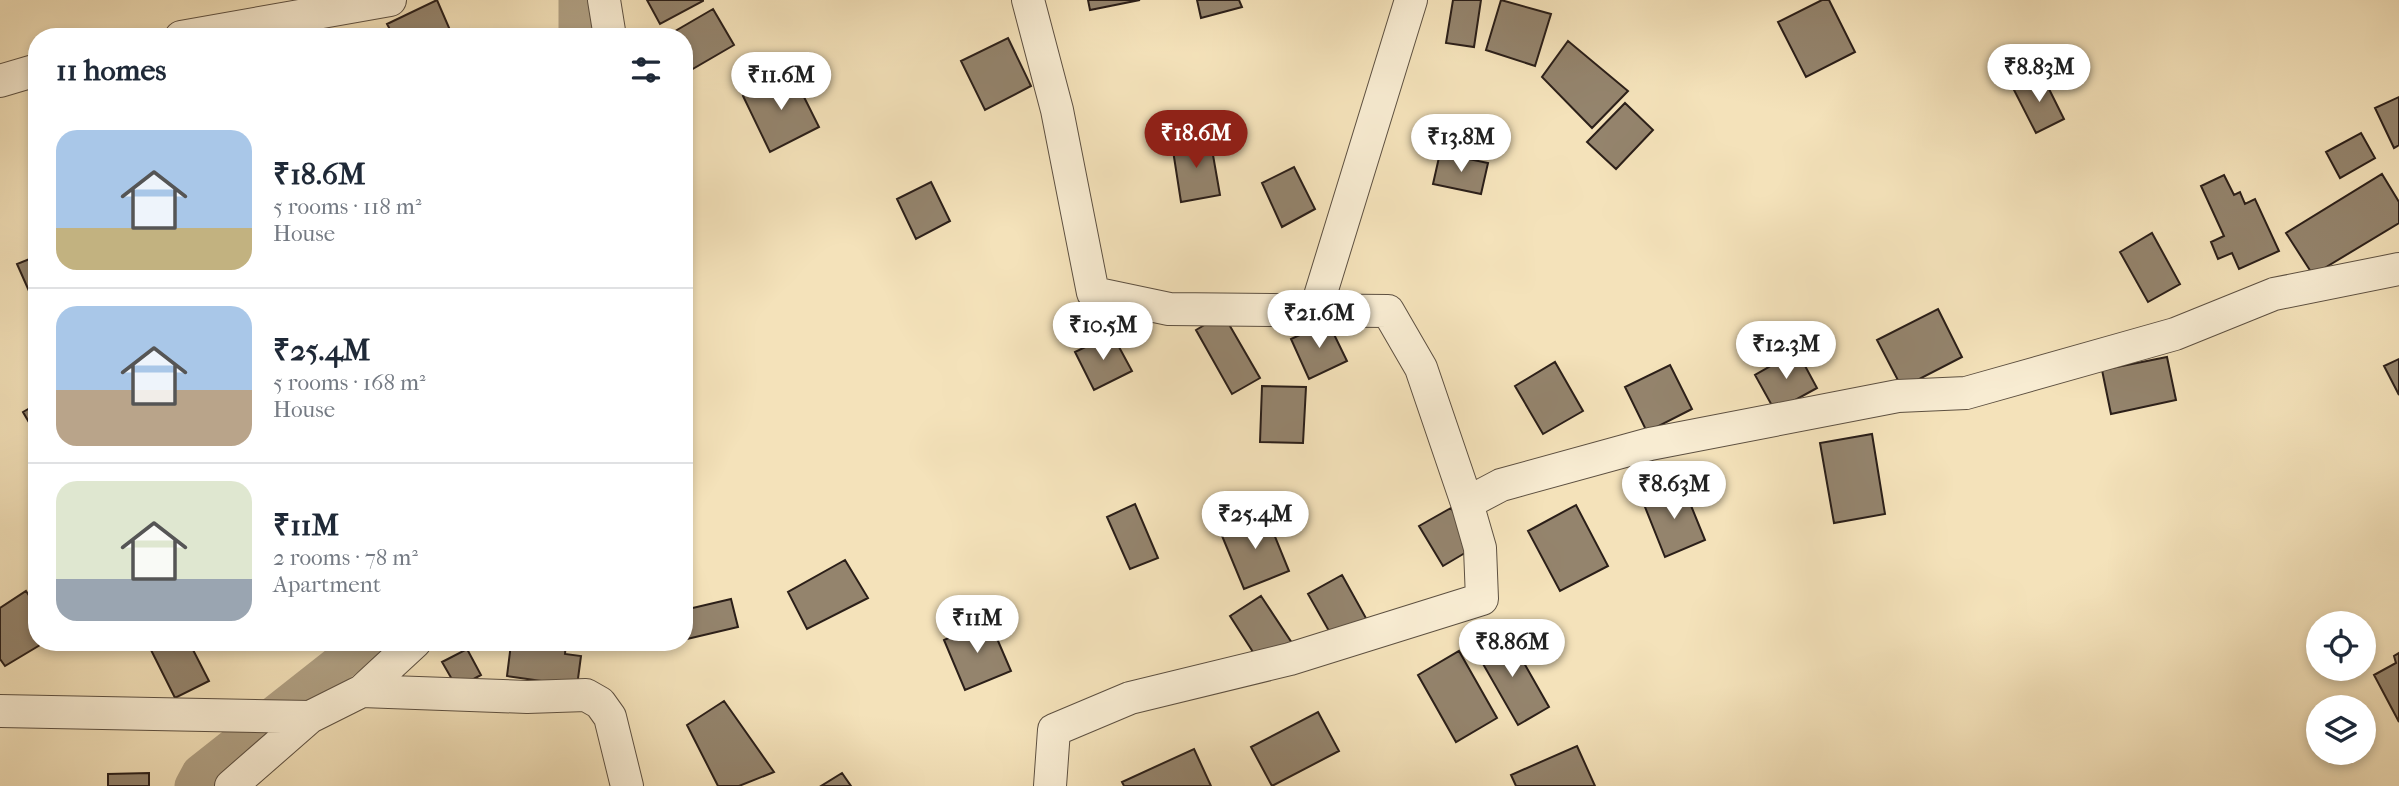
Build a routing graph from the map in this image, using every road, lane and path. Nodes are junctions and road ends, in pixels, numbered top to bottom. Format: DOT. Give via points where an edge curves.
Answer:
graph roads {
  1 [pos="390,0"];
  2 [pos="604,0"];
  3 [pos="1028,0"];
  4 [pos="1411,0"];
  5 [pos="232,28"];
  6 [pos="609,28"];
  7 [pos="28,73"];
  8 [pos="0,81"];
  9 [pos="2399,269"];
  10 [pos="1316,309"];
  11 [pos="1467,503"];
  12 [pos="405,651"];
  13 [pos="362,691"];
  14 [pos="0,711"];
  15 [pos="309,718"];
  16 [pos="231,786"];
  17 [pos="626,786"];
  18 [pos="1050,786"];
  1 -- 5 [label="street"];
  2 -- 6 [label="street"];
  3 -- 10 [label="street" via="1057,110 1093,293 1169,309"];
  4 -- 10 [label="street"];
  7 -- 8 [label="street"];
  9 -- 11 [label="street" via="2274,294 2175,334 1966,393 1898,396 1650,444 1501,485"];
  10 -- 11 [label="street" via="1388,310 1421,368"];
  11 -- 18 [label="street" via="1480,548 1482,599 1290,659 1130,698 1054,730"];
  12 -- 13 [label="street"];
  13 -- 15 [label="street"];
  13 -- 17 [label="street" via="586,695 600,703 610,717"];
  14 -- 15 [label="street"];
  15 -- 16 [label="street"];
}
